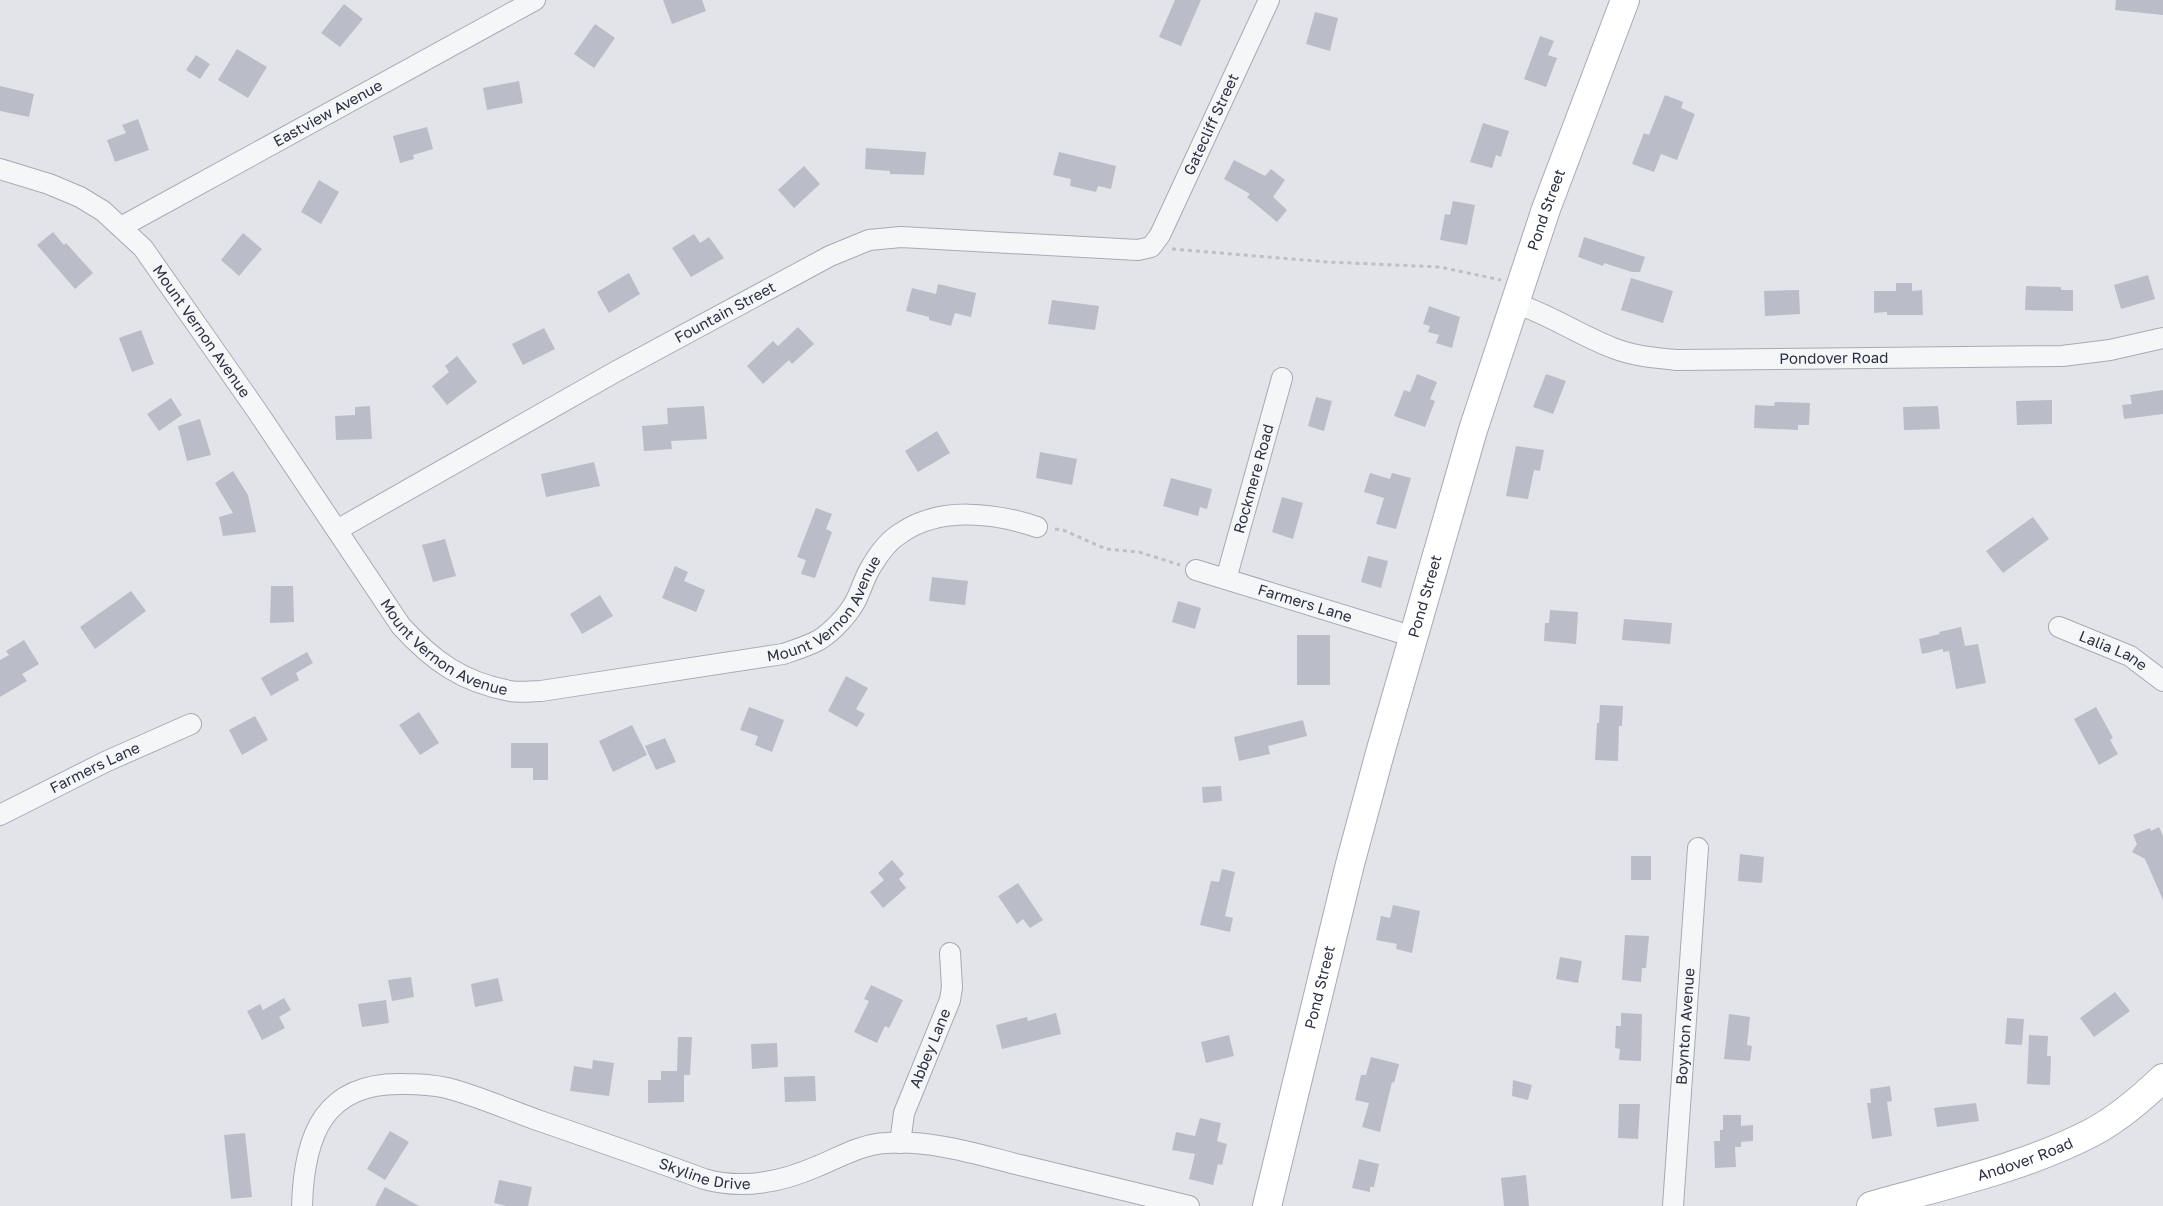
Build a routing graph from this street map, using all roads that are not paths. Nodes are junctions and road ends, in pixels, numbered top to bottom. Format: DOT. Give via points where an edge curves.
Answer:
graph roads {
  1 [pos="535,0"];
  2 [pos="1269,0"];
  3 [pos="1624,0"];
  4 [pos="0,169"];
  5 [pos="121,227"];
  6 [pos="1151,247"];
  7 [pos="1517,294"];
  8 [pos="2163,338"];
  9 [pos="1282,378"];
  10 [pos="1037,527"];
  11 [pos="337,530"];
  12 [pos="1196,570"];
  13 [pos="1226,579"];
  14 [pos="2059,627"];
  15 [pos="1414,637"];
  16 [pos="2163,681"];
  17 [pos="191,724"];
  18 [pos="0,815"];
  19 [pos="1698,848"];
  20 [pos="950,953"];
  21 [pos="2163,1078"];
  22 [pos="900,1143"];
  23 [pos="302,1206"];
  24 [pos="1189,1206"];
  25 [pos="1267,1206"];
  26 [pos="1673,1206"];
  27 [pos="1871,1206"];
  1 -- 5 [label="street, Eastview Avenue"];
  2 -- 6 [label="street, Gatecliff Street" via="1160,235"];
  3 -- 7 [label="street, Pond Street"];
  4 -- 5 [label="street, Mount Vernon Avenue" via="80,196"];
  5 -- 11 [label="street, Mount Vernon Avenue" via="158,266"];
  6 -- 11 [label="street, Fountain Street" via="1138,250 901,238 869,240 830,256 615,372"];
  7 -- 8 [label="street, Pondover Road" via="1540,311 1613,348 1677,360 2062,356 2110,350"];
  7 -- 15 [label="street, Pond Street"];
  9 -- 13 [label="street, Rockmere Road"];
  10 -- 11 [label="street, Mount Vernon Avenue" via="989,515 922,521 900,533 887,546 870,567 854,603 818,640 783,654 541,691 511,691 466,677 423,650 401,626"];
  12 -- 13 [label="street, Farmers Lane"];
  13 -- 15 [label="street, Farmers Lane"];
  14 -- 16 [label="street, Lalia Lane" via="2130,656"];
  15 -- 25 [label="street, Pond Street" via="1350,864"];
  17 -- 18 [label="street, Farmers Lane" via="105,762"];
  19 -- 26 [label="street, Boynton Avenue"];
  20 -- 22 [label="street, Abbey Lane" via="950,1000 904,1113"];
  21 -- 27 [label="street, Andover Road" via="2119,1116 2061,1147 2033,1159"];
  22 -- 23 [label="street, Skyline Drive" via="850,1151 779,1180 726,1184 446,1088 377,1084 354,1090 327,1111 307,1152"];
  22 -- 24 [label="street, Skyline Drive" via="934,1144"];
}
